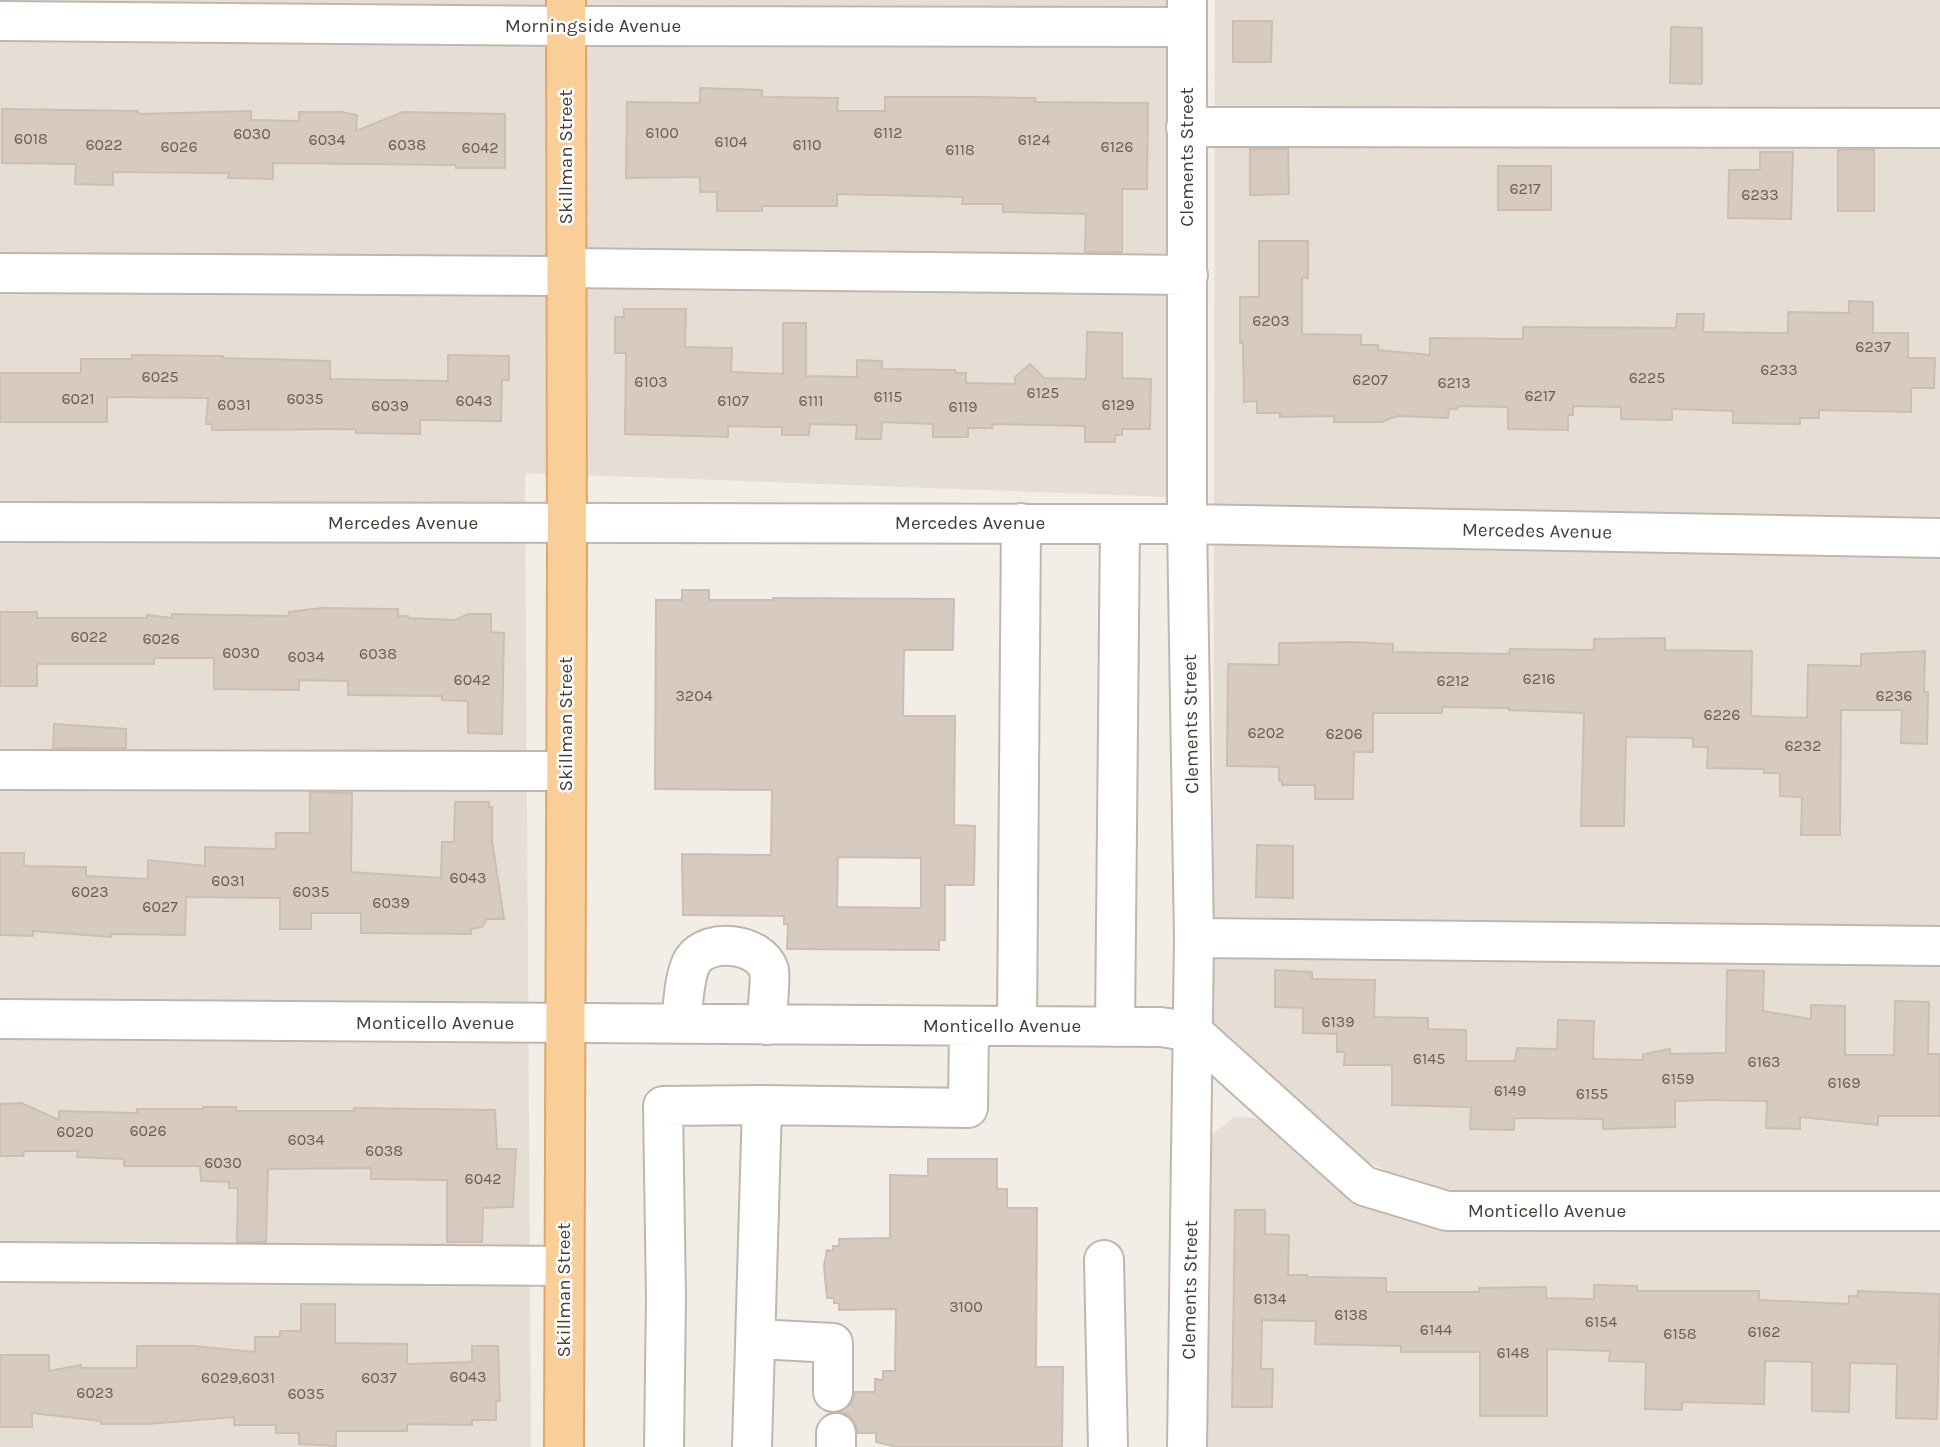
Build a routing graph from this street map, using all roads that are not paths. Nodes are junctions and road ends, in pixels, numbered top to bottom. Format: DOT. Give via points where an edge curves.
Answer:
graph roads {
  1 [pos="566,13"];
  2 [pos="1186,13"];
  3 [pos="0,21"];
  4 [pos="1186,127"];
  5 [pos="1940,128"];
  6 [pos="567,272"];
  7 [pos="0,274"];
  8 [pos="1188,275"];
  9 [pos="0,522"];
  10 [pos="567,522"];
  11 [pos="1021,523"];
  12 [pos="1120,524"];
  13 [pos="1187,524"];
  14 [pos="1940,538"];
  15 [pos="0,771"];
  16 [pos="566,771"];
  17 [pos="1194,938"];
  18 [pos="1940,946"];
  19 [pos="0,1020"];
  20 [pos="564,1024"];
  21 [pos="681,1024"];
  22 [pos="766,1025"];
  23 [pos="970,1026"];
  24 [pos="1017,1026"];
  25 [pos="1115,1027"];
  26 [pos="1193,1032"];
  27 [pos="762,1105"];
  28 [pos="1940,1211"];
  29 [pos="1104,1260"];
  30 [pos="0,1262"];
  31 [pos="564,1266"];
  32 [pos="755,1339"];
  33 [pos="833,1392"];
  34 [pos="564,1447"];
  35 [pos="664,1447"];
  36 [pos="752,1447"];
  37 [pos="1108,1447"];
  38 [pos="1187,1447"];
  1 -- 2 [label="street, Morningside Avenue"];
  1 -- 3 [label="street, Morningside Avenue"];
  1 -- 6 [label="main road, Skillman Street"];
  2 -- 4 [label="street, Clements Street"];
  4 -- 5 [label="street"];
  4 -- 8 [label="street, Clements Street"];
  6 -- 7 [label="street"];
  6 -- 8 [label="street"];
  6 -- 10 [label="main road, Skillman Street"];
  8 -- 13 [label="street, Clements Street"];
  9 -- 10 [label="street, Mercedes Avenue"];
  10 -- 11 [label="street, Mercedes Avenue"];
  10 -- 16 [label="main road, Skillman Street"];
  11 -- 12 [label="street, Mercedes Avenue"];
  11 -- 24 [label="street"];
  12 -- 13 [label="street, Mercedes Avenue"];
  12 -- 25 [label="street"];
  13 -- 14 [label="street, Mercedes Avenue"];
  13 -- 17 [label="street, Clements Street"];
  15 -- 16 [label="street"];
  16 -- 20 [label="main road, Skillman Street"];
  17 -- 18 [label="street"];
  17 -- 26 [label="street, Clements Street"];
  19 -- 20 [label="street, Monticello Avenue"];
  20 -- 21 [label="street, Monticello Avenue"];
  20 -- 31 [label="main road, Skillman Street"];
  21 -- 22 [label="street, Monticello Avenue"];
  21 -- 22 [label="street" via="694,958 711,948 736,946 758,955 769,970"];
  22 -- 23 [label="street, Monticello Avenue"];
  23 -- 24 [label="street, Monticello Avenue"];
  23 -- 27 [label="street" via="968,1108"];
  24 -- 25 [label="street, Monticello Avenue"];
  25 -- 26 [label="street, Monticello Avenue"];
  26 -- 28 [label="street, Monticello Avenue" via="1364,1186 1447,1211"];
  26 -- 38 [label="street, Clements Street"];
  27 -- 32 [label="street"];
  27 -- 35 [label="street" via="663,1106"];
  29 -- 37 [label="street"];
  30 -- 31 [label="street"];
  31 -- 34 [label="main road, Skillman Street"];
  32 -- 33 [label="street" via="833,1343"];
  32 -- 36 [label="street"];
}
